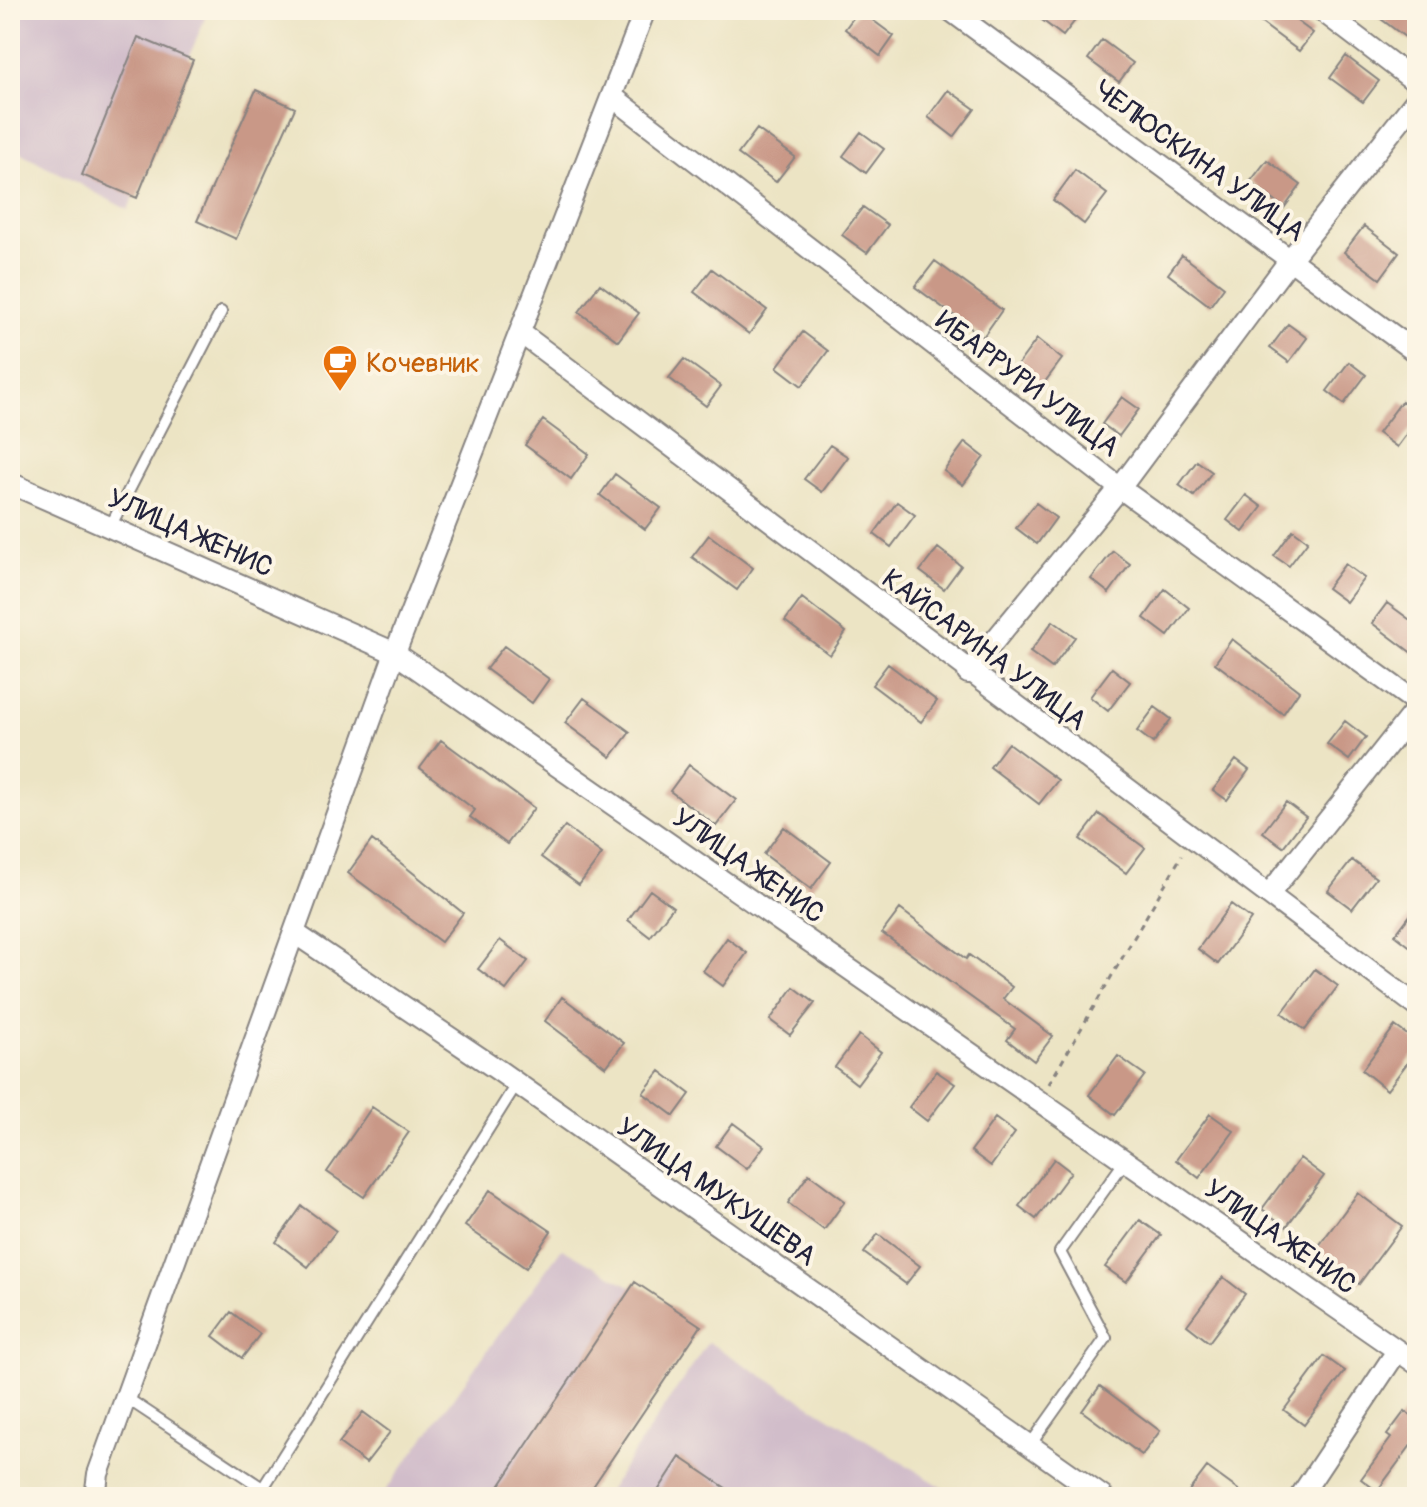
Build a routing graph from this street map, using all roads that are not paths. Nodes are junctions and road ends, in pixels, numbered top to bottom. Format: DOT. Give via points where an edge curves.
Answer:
graph roads {
  1 [pos="645,10"];
  2 [pos="950,10"];
  3 [pos="1321,10"];
  4 [pos="1417,83"];
  5 [pos="613,97"];
  6 [pos="1417,99"];
  7 [pos="1289,261"];
  8 [pos="221,312"];
  9 [pos="522,334"];
  10 [pos="1417,353"];
  11 [pos="10,483"];
  12 [pos="1120,488"];
  13 [pos="110,527"];
  14 [pos="395,653"];
  15 [pos="968,673"];
  16 [pos="1417,706"];
  17 [pos="1270,893"];
  18 [pos="296,934"];
  19 [pos="1417,1006"];
  20 [pos="517,1083"];
  21 [pos="1125,1161"];
  22 [pos="1397,1351"];
  23 [pos="1417,1364"];
  24 [pos="125,1397"];
  25 [pos="1030,1445"];
  26 [pos="263,1488"];
  27 [pos="95,1497"];
  28 [pos="276,1497"];
  29 [pos="1103,1497"];
  30 [pos="1300,1497"];
  1 -- 5 [label="street"];
  2 -- 7 [label="street, ЧЕЛЮСКИНА УЛИЦА"];
  3 -- 4 [label="street"];
  5 -- 9 [label="street"];
  5 -- 12 [label="street, ИБАРРУРИ УЛИЦА"];
  6 -- 7 [label="street"];
  7 -- 10 [label="street, ЧЕЛЮСКИНА УЛИЦА"];
  7 -- 12 [label="street"];
  8 -- 13 [label="lane"];
  9 -- 14 [label="street"];
  9 -- 15 [label="street, КАЙСАРИНА УЛИЦА"];
  11 -- 13 [label="street, УЛИЦА ЖЕНИС"];
  12 -- 15 [label="street"];
  12 -- 16 [label="street, ИБАРРУРИ УЛИЦА"];
  13 -- 14 [label="street, УЛИЦА ЖЕНИС"];
  14 -- 18 [label="street"];
  14 -- 21 [label="street, УЛИЦА ЖЕНИС"];
  15 -- 17 [label="street, КАЙСАРИНА УЛИЦА"];
  16 -- 17 [label="street"];
  17 -- 19 [label="street, КАЙСАРИНА УЛИЦА"];
  18 -- 20 [label="street, УЛИЦА МУКУШЕВА"];
  18 -- 24 [label="street"];
  20 -- 25 [label="street, УЛИЦА МУКУШЕВА"];
  20 -- 26 [label="lane"];
  21 -- 22 [label="street, УЛИЦА ЖЕНИС"];
  21 -- 25 [label="lane" via="1060,1252 1106,1338"];
  22 -- 23 [label="street, УЛИЦА ЖЕНИС"];
  22 -- 30 [label="street"];
  24 -- 26 [label="lane"];
  24 -- 27 [label="street"];
  25 -- 29 [label="street, УЛИЦА МУКУШЕВА"];
  26 -- 28 [label="lane"];
}
